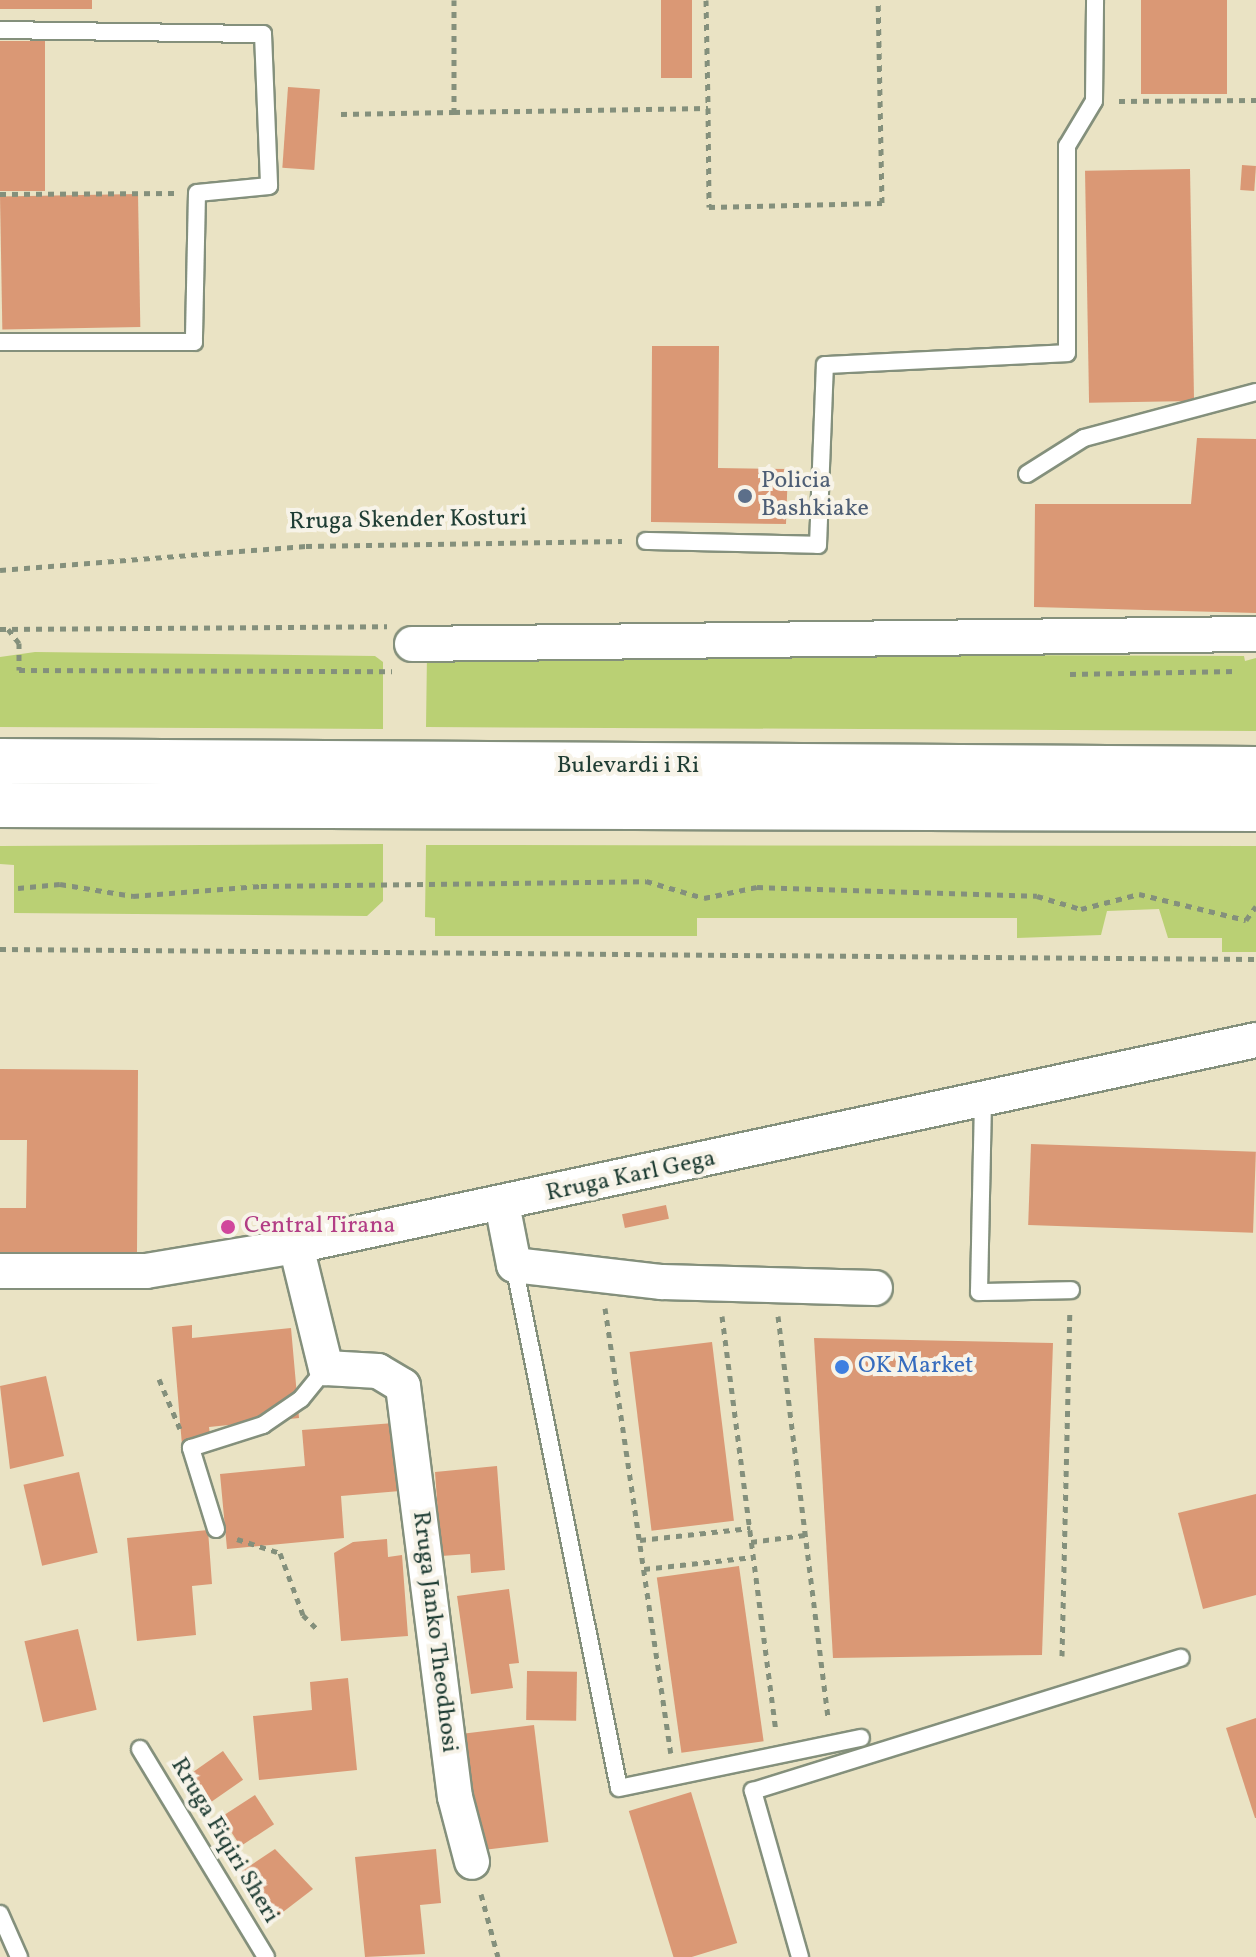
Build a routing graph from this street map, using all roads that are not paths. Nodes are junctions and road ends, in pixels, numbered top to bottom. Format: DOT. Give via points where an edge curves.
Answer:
graph roads {
  1 [pos="1095,0"];
  2 [pos="0,30"];
  3 [pos="0,342"];
  4 [pos="1256,392"];
  5 [pos="1027,474"];
  6 [pos="646,541"];
  7 [pos="1256,634"];
  8 [pos="412,644"];
  9 [pos="0,761"];
  10 [pos="1256,769"];
  11 [pos="0,805"];
  12 [pos="1256,809"];
  13 [pos="1256,1040"];
  14 [pos="983,1101"];
  15 [pos="502,1204"];
  16 [pos="296,1246"];
  17 [pos="514,1265"];
  18 [pos="0,1271"];
  19 [pos="875,1288"];
  20 [pos="1071,1290"];
  21 [pos="326,1368"];
  22 [pos="216,1529"];
  23 [pos="1181,1658"];
  24 [pos="861,1738"];
  25 [pos="140,1749"];
  26 [pos="472,1862"];
  27 [pos="0,1914"];
  28 [pos="19,1957"];
  29 [pos="266,1957"];
  30 [pos="800,1957"];
  1 -- 6 [label="lane" via="1094,101 1067,146 1067,353 825,365 818,545"];
  2 -- 3 [label="lane" via="263,34 269,186 197,193 194,342"];
  4 -- 5 [label="lane" via="1084,438"];
  7 -- 8 [label="street"];
  9 -- 10 [label="main road, Bulevardi i Ri"];
  11 -- 12 [label="main road, Bulevardi i Ri"];
  13 -- 14 [label="street, Rruga Karl Gega"];
  14 -- 15 [label="street, Rruga Karl Gega"];
  14 -- 20 [label="lane" via="979,1292"];
  15 -- 16 [label="street, Rruga Karl Gega"];
  15 -- 17 [label="street"];
  16 -- 18 [label="street, Rruga Karl Gega" via="146,1271"];
  16 -- 21 [label="street"];
  17 -- 19 [label="street" via="718,1284"];
  17 -- 24 [label="lane" via="619,1788"];
  21 -- 22 [label="lane" via="301,1399 263,1425 191,1448"];
  21 -- 26 [label="street, Rruga Janko Theodhosi" via="394,1374 403,1386 455,1797"];
  23 -- 30 [label="lane" via="753,1791"];
  25 -- 29 [label="lane, Rruga Fiqiri Sheri"];
  27 -- 28 [label="lane"];
}
